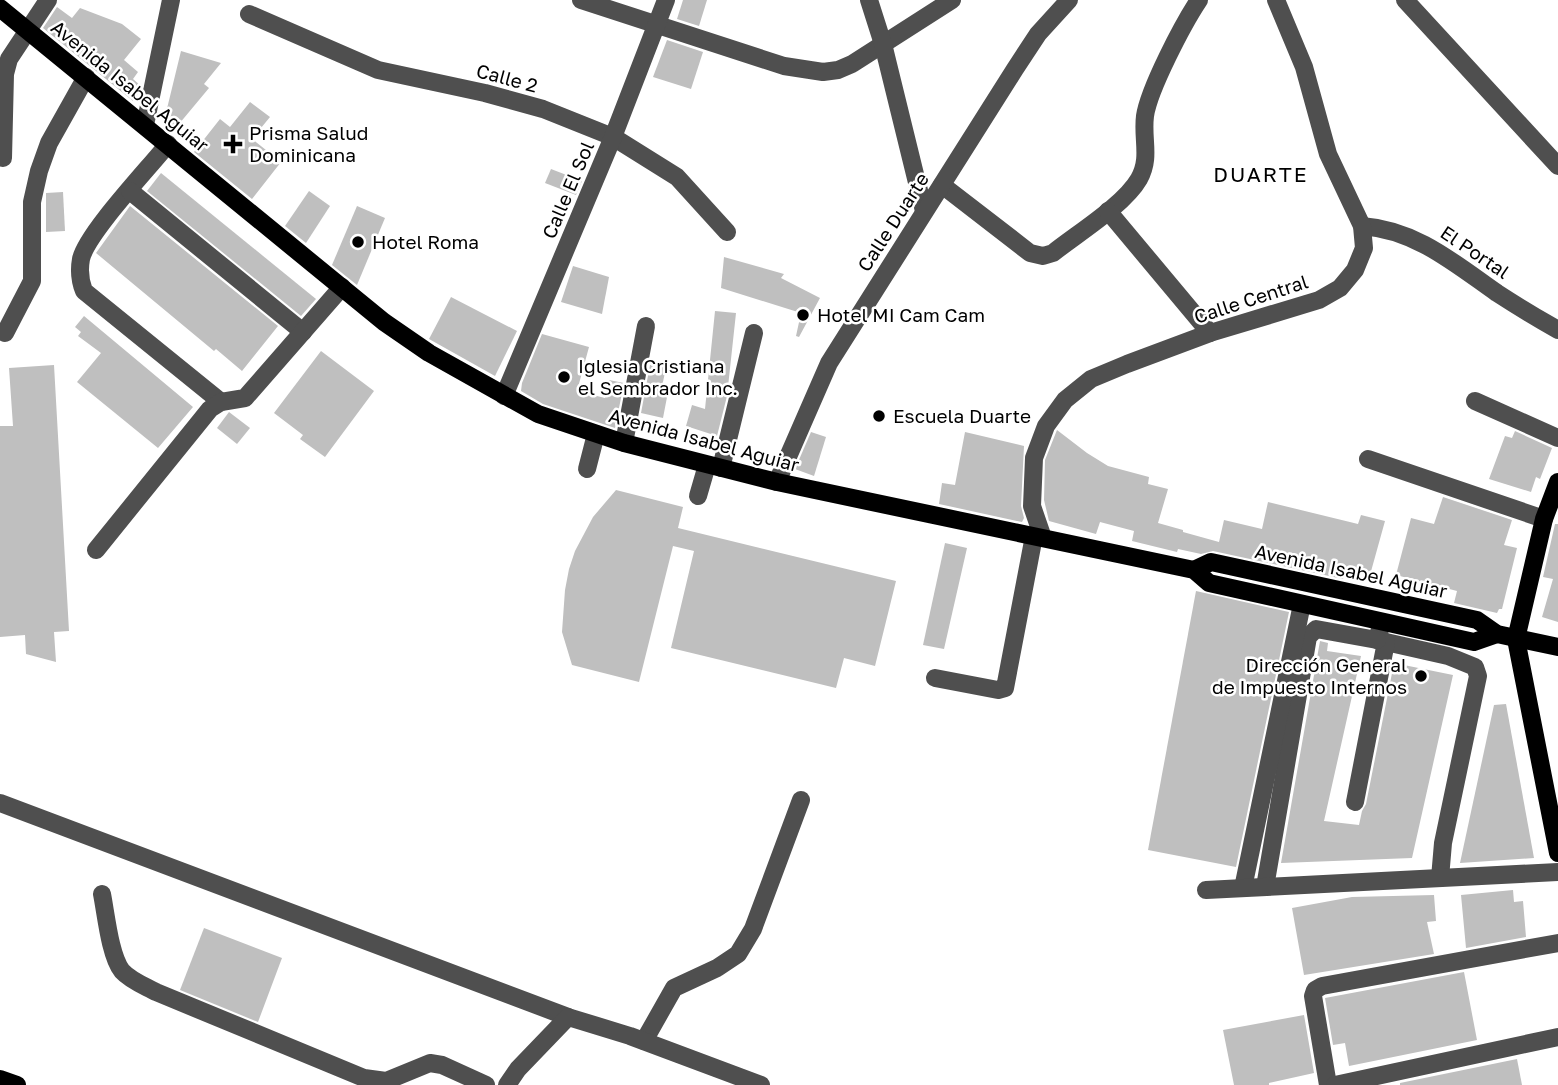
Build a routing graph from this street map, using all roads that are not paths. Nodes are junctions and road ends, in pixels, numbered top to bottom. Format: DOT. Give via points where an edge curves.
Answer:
graph roads {
  1 [pos="48,0"];
  2 [pos="171,0"];
  3 [pos="581,0"];
  4 [pos="666,0"];
  5 [pos="869,0"];
  6 [pos="952,0"];
  7 [pos="1069,0"];
  8 [pos="1199,0"];
  9 [pos="1276,0"];
  10 [pos="1405,0"];
  11 [pos="0,8"];
  12 [pos="249,14"];
  13 [pos="656,25"];
  14 [pos="27,30"];
  15 [pos="883,44"];
  16 [pos="86,77"];
  17 [pos="145,125"];
  18 [pos="613,137"];
  19 [pos="168,144"];
  20 [pos="3,158"];
  21 [pos="1558,166"];
  22 [pos="942,185"];
  23 [pos="130,191"];
  24 [pos="924,211"];
  25 [pos="1108,211"];
  26 [pos="1362,226"];
  27 [pos="727,232"];
  28 [pos="342,287"];
  29 [pos="646,326"];
  30 [pos="1558,330"];
  31 [pos="303,332"];
  32 [pos="754,332"];
  33 [pos="5,333"];
  34 [pos="1210,333"];
  35 [pos="504,396"];
  36 [pos="1475,401"];
  37 [pos="221,402"];
  38 [pos="596,434"];
  39 [pos="1558,438"];
  40 [pos="624,443"];
  41 [pos="1368,459"];
  42 [pos="714,467"];
  43 [pos="587,469"];
  44 [pos="777,482"];
  45 [pos="1558,482"];
  46 [pos="698,496"];
  47 [pos="1544,519"];
  48 [pos="1038,537"];
  49 [pos="96,550"];
  50 [pos="1194,570"];
  51 [pos="1307,584"];
  52 [pos="1302,604"];
  53 [pos="1382,622"];
  54 [pos="1497,634"];
  55 [pos="1516,639"];
  56 [pos="1382,641"];
  57 [pos="1558,647"];
  58 [pos="935,678"];
  59 [pos="801,800"];
  60 [pos="1355,802"];
  61 [pos="0,803"];
  62 [pos="1558,853"];
  63 [pos="1558,872"];
  64 [pos="1440,878"];
  65 [pos="1265,887"];
  66 [pos="1243,888"];
  67 [pos="1206,890"];
  68 [pos="102,894"];
  69 [pos="1558,943"];
  70 [pos="568,1017"];
  71 [pos="1558,1037"];
  72 [pos="644,1041"];
  73 [pos="0,1079"];
  74 [pos="17,1085"];
  75 [pos="486,1085"];
  76 [pos="507,1085"];
  77 [pos="761,1085"];
  78 [pos="1328,1085"];
  79 [pos="1335,1085"];
  1 -- 14 [label="street"];
  2 -- 17 [label="street"];
  3 -- 13 [label="street"];
  4 -- 13 [label="street, Calle El Sol"];
  5 -- 15 [label="street"];
  6 -- 15 [label="street"];
  7 -- 22 [label="street, Calle Duarte" via="1038,34"];
  8 -- 25 [label="street" via="1148,102 1146,162 1140,176"];
  9 -- 26 [label="street" via="1304,67 1328,155"];
  10 -- 21 [label="street"];
  11 -- 14 [label="main road, Avenida Isabel Aguiar"];
  12 -- 18 [label="street, Calle 2" via="378,69 542,109"];
  13 -- 15 [label="street" via="805,71 838,70"];
  13 -- 18 [label="street, Calle El Sol"];
  14 -- 16 [label="main road, Avenida Isabel Aguiar"];
  14 -- 20 [label="street" via="5,74"];
  15 -- 24 [label="street"];
  16 -- 17 [label="main road, Avenida Isabel Aguiar"];
  16 -- 33 [label="street" via="49,143 39,172 32,202 32,281"];
  17 -- 19 [label="main road, Avenida Isabel Aguiar"];
  18 -- 27 [label="street, Calle 2" via="677,177"];
  18 -- 35 [label="street, Calle El Sol"];
  19 -- 23 [label="street"];
  19 -- 28 [label="main road, Avenida Isabel Aguiar"];
  22 -- 24 [label="street, Calle Duarte"];
  22 -- 25 [label="street" via="1036,256 1053,253"];
  23 -- 31 [label="street"];
  23 -- 37 [label="street" via="91,238 82,257 84,291"];
  24 -- 44 [label="street, Calle Duarte" via="828,363"];
  25 -- 34 [label="street"];
  26 -- 30 [label="street, El Portal" via="1384,228 1426,244"];
  26 -- 34 [label="street, Calle Central" via="1364,248 1340,288 1319,300"];
  28 -- 31 [label="street"];
  28 -- 35 [label="main road, Avenida Isabel Aguiar" via="429,353"];
  29 -- 40 [label="street"];
  31 -- 37 [label="street" via="245,398"];
  32 -- 42 [label="street"];
  34 -- 48 [label="street, Calle Central" via="1091,379 1065,400 1046,426 1034,458 1031,506"];
  35 -- 38 [label="main road, Avenida Isabel Aguiar" via="538,414"];
  36 -- 39 [label="street"];
  37 -- 49 [label="street" via="210,409"];
  38 -- 40 [label="main road, Avenida Isabel Aguiar"];
  38 -- 43 [label="street"];
  40 -- 42 [label="main road, Avenida Isabel Aguiar"];
  41 -- 47 [label="street"];
  42 -- 44 [label="main road, Avenida Isabel Aguiar"];
  42 -- 46 [label="street"];
  44 -- 48 [label="main road, Avenida Isabel Aguiar"];
  45 -- 47 [label="main road"];
  47 -- 55 [label="main road"];
  48 -- 50 [label="main road, Avenida Isabel Aguiar"];
  48 -- 58 [label="street" via="1004,688"];
  50 -- 51 [label="main road, Avenida Isabel Aguiar" via="1211,562"];
  50 -- 52 [label="main road, Avenida Isabel Aguiar" via="1209,583"];
  51 -- 52 [label="main road"];
  51 -- 54 [label="main road, Avenida Isabel Aguiar" via="1477,620"];
  52 -- 53 [label="main road, Avenida Isabel Aguiar"];
  52 -- 66 [label="street"];
  53 -- 54 [label="main road, Avenida Isabel Aguiar" via="1474,642"];
  53 -- 56 [label="street"];
  54 -- 55 [label="main road, Avenida Isabel Aguiar"];
  55 -- 57 [label="main road, Avenida Isabel Aguiar"];
  55 -- 62 [label="main road"];
  56 -- 60 [label="street"];
  56 -- 64 [label="street" via="1448,656 1475,667 1478,676 1443,843"];
  56 -- 65 [label="street" via="1316,629 1308,637"];
  59 -- 72 [label="street" via="738,954 674,988"];
  61 -- 70 [label="street"];
  63 -- 64 [label="street"];
  64 -- 65 [label="street"];
  65 -- 66 [label="street"];
  66 -- 67 [label="street"];
  68 -- 75 [label="street" via="119,967 156,992 363,1078 386,1081 430,1063"];
  69 -- 78 [label="street" via="1315,990"];
  70 -- 72 [label="street"];
  70 -- 76 [label="street"];
  71 -- 79 [label="street"];
  72 -- 77 [label="street"];
  73 -- 74 [label="main road"];
}
